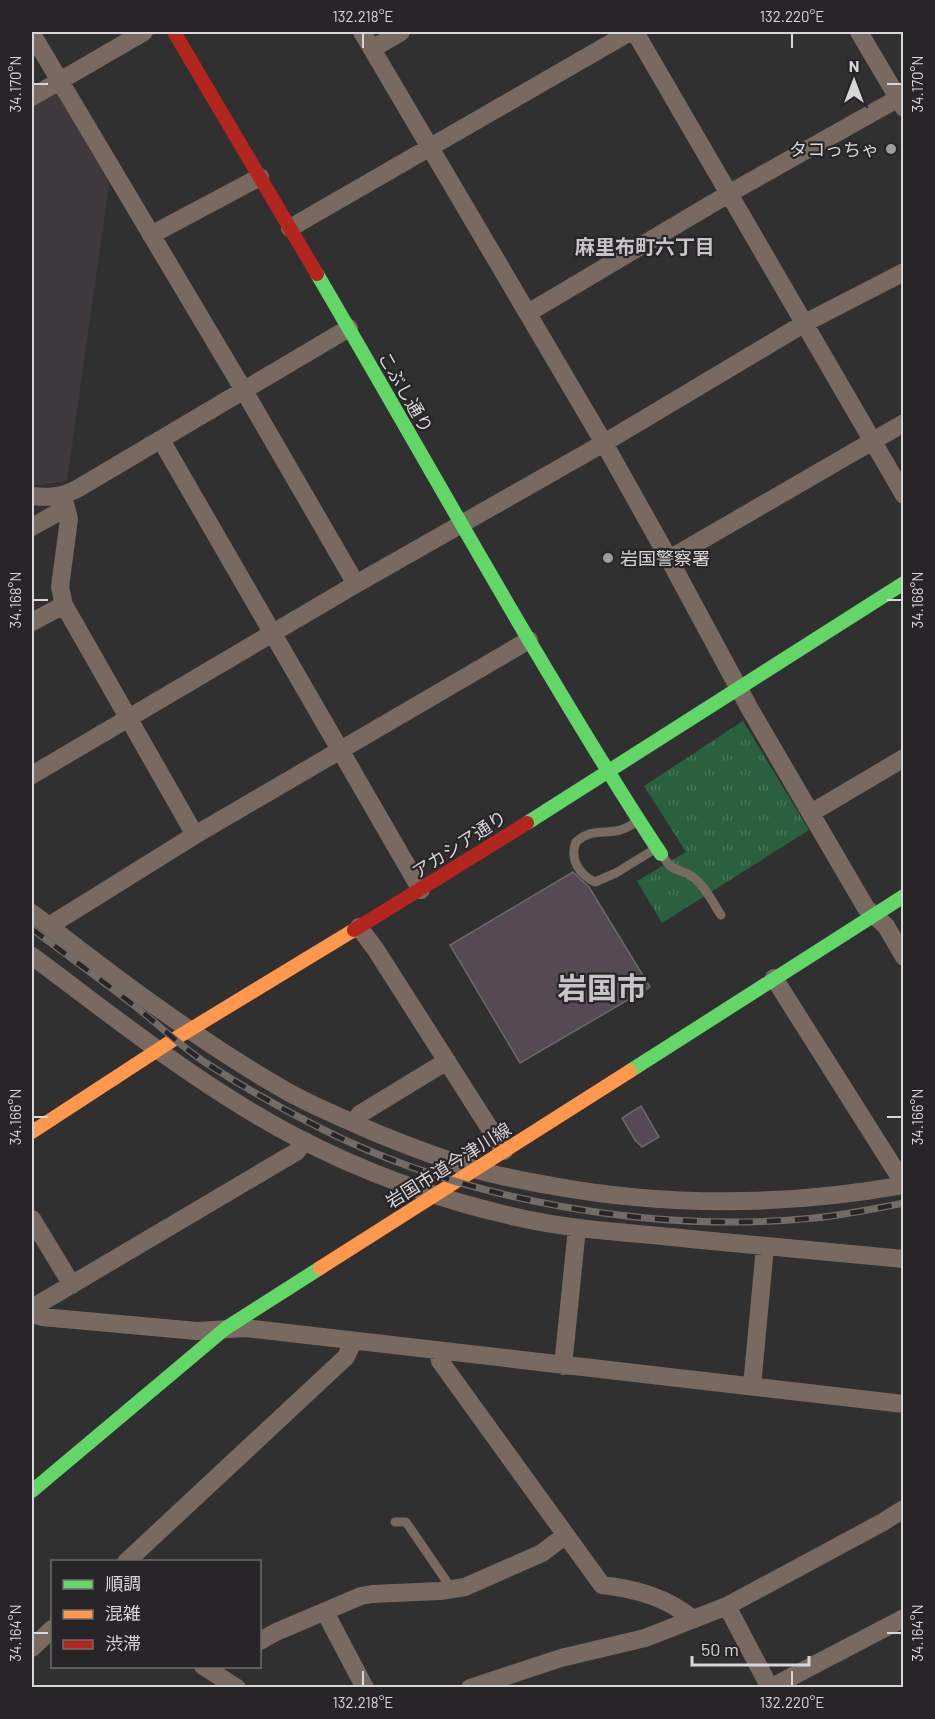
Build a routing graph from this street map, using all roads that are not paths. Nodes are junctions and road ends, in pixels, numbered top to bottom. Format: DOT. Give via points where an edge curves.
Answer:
graph roads {
  1 [pos="144,32"];
  2 [pos="174,32"];
  3 [pos="362,32"];
  4 [pos="401,32"];
  5 [pos="630,32"];
  6 [pos="635,32"];
  7 [pos="859,32"];
  8 [pos="32,34"];
  9 [pos="372,48"];
  10 [pos="60,81"];
  11 [pos="32,96"];
  12 [pos="901,100"];
  13 [pos="428,147"];
  14 [pos="260,177"];
  15 [pos="730,193"];
  16 [pos="290,228"];
  17 [pos="150,235"];
  18 [pos="903,272"];
  19 [pos="528,313"];
  20 [pos="805,323"];
  21 [pos="349,328"];
  22 [pos="243,389"];
  23 [pos="903,423"];
  24 [pos="161,440"];
  25 [pos="872,441"];
  26 [pos="604,443"];
  27 [pos="903,495"];
  28 [pos="32,496"];
  29 [pos="65,502"];
  30 [pos="461,525"];
  31 [pos="32,527"];
  32 [pos="669,559"];
  33 [pos="903,583"];
  34 [pos="356,584"];
  35 [pos="64,605"];
  36 [pos="32,622"];
  37 [pos="274,633"];
  38 [pos="529,640"];
  39 [pos="739,686"];
  40 [pos="129,717"];
  41 [pos="340,752"];
  42 [pos="903,758"];
  43 [pos="607,771"];
  44 [pos="32,775"];
  45 [pos="811,813"];
  46 [pos="637,820"];
  47 [pos="195,835"];
  48 [pos="659,851"];
  49 [pos="421,890"];
  50 [pos="903,896"];
  51 [pos="32,913"];
  52 [pos="721,915"];
  53 [pos="873,915"];
  54 [pos="49,926"];
  55 [pos="359,927"];
  56 [pos="32,956"];
  57 [pos="903,957"];
  58 [pos="774,978"];
  59 [pos="189,1030"];
  60 [pos="157,1051"];
  61 [pos="447,1061"];
  62 [pos="353,1123"];
  63 [pos="32,1132"];
  64 [pos="304,1141"];
  65 [pos="504,1151"];
  66 [pos="476,1169"];
  67 [pos="902,1185"];
  68 [pos="435,1194"];
  69 [pos="32,1220"];
  70 [pos="577,1228"];
  71 [pos="765,1247"];
  72 [pos="903,1259"];
  73 [pos="72,1285"];
  74 [pos="32,1308"];
  75 [pos="32,1314"];
  76 [pos="226,1328"];
  77 [pos="353,1341"];
  78 [pos="439,1351"];
  79 [pos="563,1366"];
  80 [pos="752,1386"];
  81 [pos="903,1404"];
  82 [pos="32,1491"];
  83 [pos="903,1509"];
  84 [pos="395,1522"];
  85 [pos="566,1535"];
  86 [pos="128,1560"];
  87 [pos="449,1589"];
  88 [pos="727,1606"];
  89 [pos="325,1612"];
  90 [pos="903,1618"];
  91 [pos="693,1619"];
  92 [pos="51,1630"];
  93 [pos="261,1641"];
  94 [pos="32,1648"];
  95 [pos="208,1668"];
  96 [pos="231,1678"];
  97 [pos="365,1688"];
  98 [pos="470,1688"];
  1 -- 10 [label="street"];
  2 -- 14 [label="street, こぶし通り"];
  3 -- 9 [label="street"];
  4 -- 9 [label="street"];
  5 -- 13 [label="street"];
  6 -- 15 [label="street"];
  7 -- 12 [label="street"];
  8 -- 10 [label="street"];
  9 -- 13 [label="street"];
  10 -- 11 [label="street"];
  10 -- 17 [label="street"];
  12 -- 15 [label="street"];
  13 -- 16 [label="street"];
  13 -- 19 [label="street"];
  14 -- 16 [label="street, こぶし通り"];
  14 -- 17 [label="street"];
  15 -- 19 [label="street"];
  15 -- 20 [label="street"];
  16 -- 21 [label="street, こぶし通り"];
  17 -- 22 [label="street"];
  18 -- 20 [label="street"];
  19 -- 26 [label="street"];
  20 -- 25 [label="street"];
  20 -- 26 [label="street"];
  21 -- 22 [label="street"];
  21 -- 30 [label="street, こぶし通り"];
  22 -- 24 [label="street"];
  22 -- 34 [label="street"];
  23 -- 25 [label="street"];
  24 -- 29 [label="street"];
  24 -- 37 [label="street"];
  25 -- 27 [label="street"];
  25 -- 32 [label="street"];
  26 -- 30 [label="street"];
  26 -- 32 [label="street"];
  28 -- 29 [label="street"];
  29 -- 31 [label="street"];
  29 -- 35 [label="street" via="69,519 60,587"];
  30 -- 34 [label="street"];
  30 -- 38 [label="street, こぶし通り"];
  32 -- 39 [label="street"];
  33 -- 39 [label="street, アカシア通り"];
  34 -- 37 [label="street"];
  35 -- 36 [label="street"];
  35 -- 40 [label="street"];
  37 -- 40 [label="street"];
  37 -- 41 [label="street"];
  38 -- 41 [label="street"];
  38 -- 43 [label="street, こぶし通り"];
  39 -- 43 [label="street, アカシア通り"];
  39 -- 45 [label="street"];
  40 -- 44 [label="street"];
  40 -- 47 [label="street"];
  41 -- 47 [label="street"];
  41 -- 49 [label="street"];
  42 -- 45 [label="street"];
  43 -- 46 [label="street, こぶし通り"];
  43 -- 49 [label="street, アカシア通り"];
  45 -- 53 [label="street"];
  46 -- 48 [label="street, こぶし通り"];
  46 -- 48 [label="lane" via="612,833 588,833 576,842 573,855 583,876 596,882"];
  47 -- 54 [label="street"];
  48 -- 52 [label="lane" via="669,866 699,883"];
  49 -- 55 [label="street, アカシア通り"];
  50 -- 53 [label="street, 岩国市道今津川線"];
  51 -- 54 [label="street"];
  53 -- 57 [label="street" via="886,926"];
  53 -- 58 [label="street, 岩国市道今津川線"];
  54 -- 59 [label="street"];
  55 -- 59 [label="street, アカシア通り"];
  55 -- 61 [label="street"];
  56 -- 60 [label="street"];
  58 -- 65 [label="street, 岩国市道今津川線"];
  58 -- 67 [label="street"];
  59 -- 60 [label="street, アカシア通り"];
  59 -- 62 [label="street" via="281,1089"];
  60 -- 63 [label="street, アカシア通り"];
  60 -- 64 [label="street" via="234,1102"];
  61 -- 62 [label="street" via="360,1114"];
  61 -- 65 [label="street"];
  62 -- 66 [label="street"];
  64 -- 68 [label="street"];
  64 -- 73 [label="street" via="296,1152"];
  65 -- 66 [label="street, 岩国市道今津川線"];
  66 -- 67 [label="street" via="586,1192 686,1201 791,1200"];
  66 -- 68 [label="street, 岩国市道今津川線"];
  68 -- 70 [label="street" via="517,1217"];
  68 -- 76 [label="street, 岩国市道今津川線"];
  69 -- 73 [label="street"];
  70 -- 71 [label="street"];
  70 -- 79 [label="street"];
  71 -- 72 [label="street"];
  71 -- 80 [label="street"];
  73 -- 74 [label="street"];
  75 -- 76 [label="street" via="197,1330"];
  76 -- 77 [label="street"];
  76 -- 82 [label="street, 岩国市道今津川線"];
  77 -- 78 [label="street"];
  77 -- 86 [label="street" via="346,1357"];
  78 -- 79 [label="street"];
  78 -- 85 [label="street" via="440,1362"];
  79 -- 80 [label="street"];
  80 -- 81 [label="street"];
  83 -- 88 [label="street"];
  84 -- 87 [label="lane" via="406,1522"];
  85 -- 87 [label="street" via="542,1553 465,1587"];
  85 -- 91 [label="street" via="602,1585 653,1595"];
  87 -- 89 [label="street" via="372,1593"];
  88 -- 90 [label="street" via="770,1688"];
  88 -- 91 [label="street"];
  89 -- 93 [label="street"];
  89 -- 97 [label="street"];
  91 -- 98 [label="street" via="645,1638 561,1658"];
  92 -- 94 [label="street"];
  95 -- 96 [label="street"];
}
